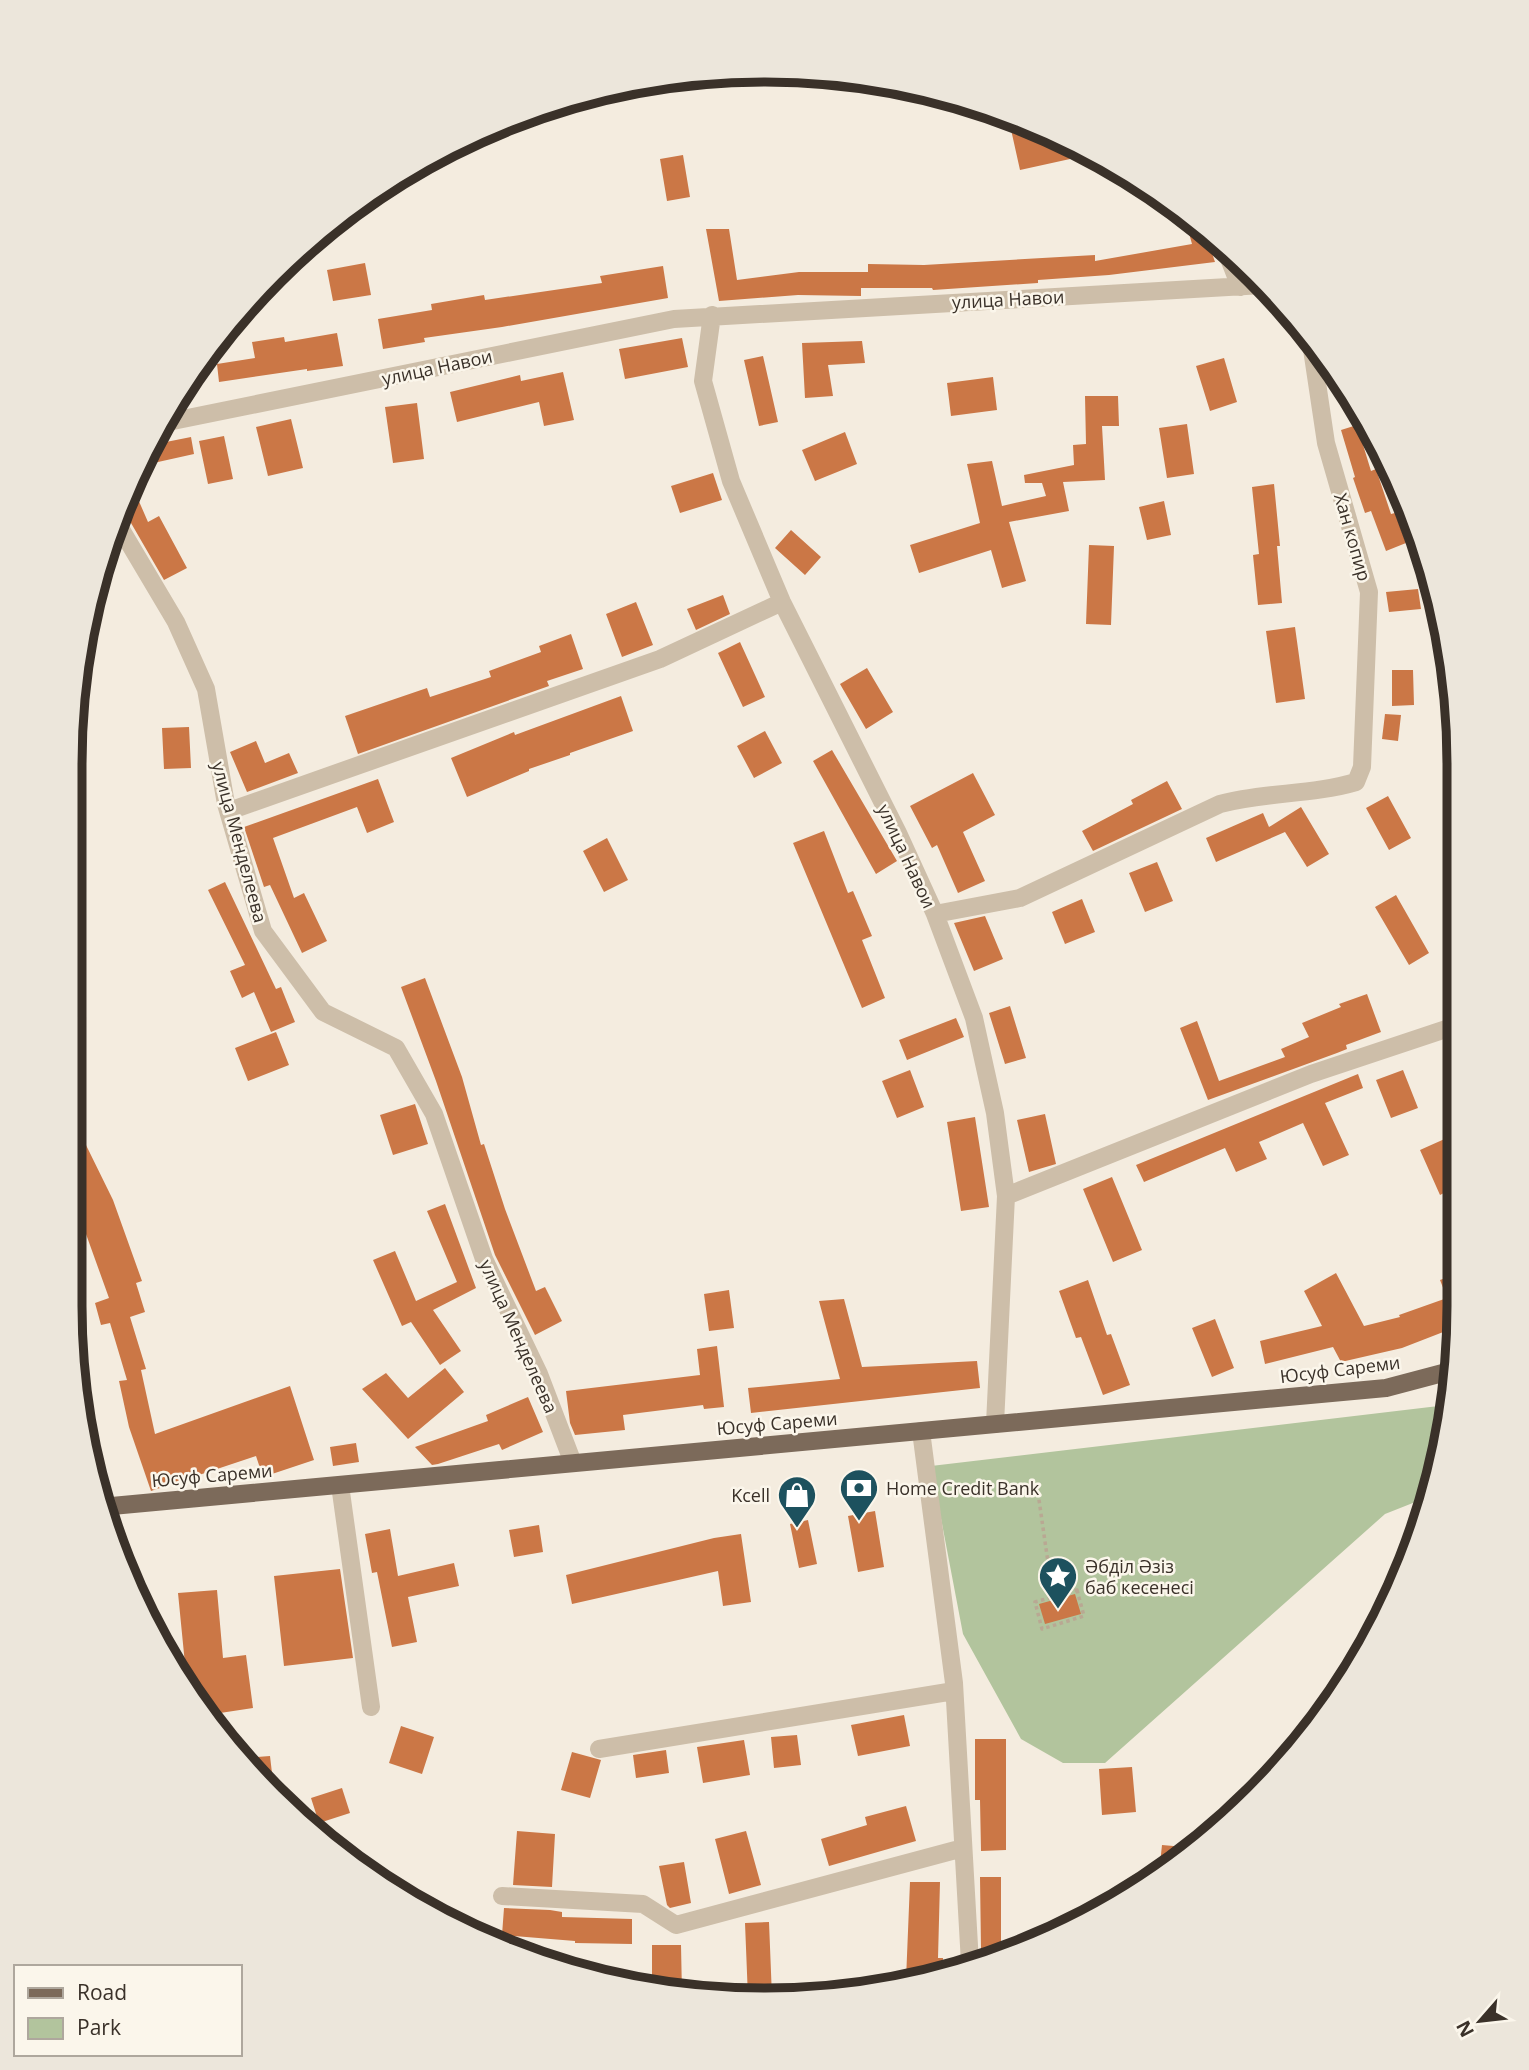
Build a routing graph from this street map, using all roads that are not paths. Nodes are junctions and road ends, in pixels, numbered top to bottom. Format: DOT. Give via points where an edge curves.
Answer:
graph roads {
  1 [pos="1234,270"];
  2 [pos="1240,286"];
  3 [pos="1250,286"];
  4 [pos="712,316"];
  5 [pos="1313,359"];
  6 [pos="176,420"];
  7 [pos="123,532"];
  8 [pos="782,602"];
  9 [pos="229,811"];
  10 [pos="935,914"];
  11 [pos="1447,1029"];
  12 [pos="1006,1196"];
  13 [pos="1443,1373"];
  14 [pos="995,1424"];
  15 [pos="920,1431"];
  16 [pos="573,1463"];
  17 [pos="340,1485"];
  18 [pos="112,1506"];
  19 [pos="954,1691"];
  20 [pos="370,1707"];
  21 [pos="599,1749"];
  22 [pos="963,1847"];
  23 [pos="502,1896"];
  24 [pos="970,1956"];
  1 -- 2 [label="street"];
  2 -- 3 [label="street, улица Навои"];
  2 -- 4 [label="street, улица Навои"];
  4 -- 6 [label="street, улица Навои" via="661,322"];
  4 -- 8 [label="street, улица Навои" via="703,381 731,481"];
  5 -- 10 [label="street, Хан копир" via="1326,443 1369,592 1362,767 1356,782 1220,804 1020,898"];
  7 -- 9 [label="street, улица Менделеева" via="176,622 206,689"];
  8 -- 9 [label="street" via="660,659"];
  8 -- 10 [label="street, улица Навои"];
  9 -- 16 [label="street, улица Менделеева" via="263,931 323,1013 396,1048 434,1114 485,1259 539,1374"];
  10 -- 12 [label="street, улица Навои" via="974,1018 995,1113"];
  11 -- 12 [label="street" via="1311,1074"];
  12 -- 14 [label="street, улица Навои"];
  13 -- 14 [label="main road, Юсуф Сареми" via="1386,1388"];
  14 -- 15 [label="main road, Юсуф Сареми"];
  15 -- 16 [label="main road, Юсуф Сареми"];
  15 -- 19 [label="street"];
  16 -- 17 [label="main road, Юсуф Сареми"];
  17 -- 18 [label="main road, Юсуф Сареми"];
  17 -- 20 [label="street"];
  19 -- 21 [label="street"];
  19 -- 22 [label="street"];
  22 -- 23 [label="street" via="676,1925 643,1904"];
  22 -- 24 [label="street"];
}
